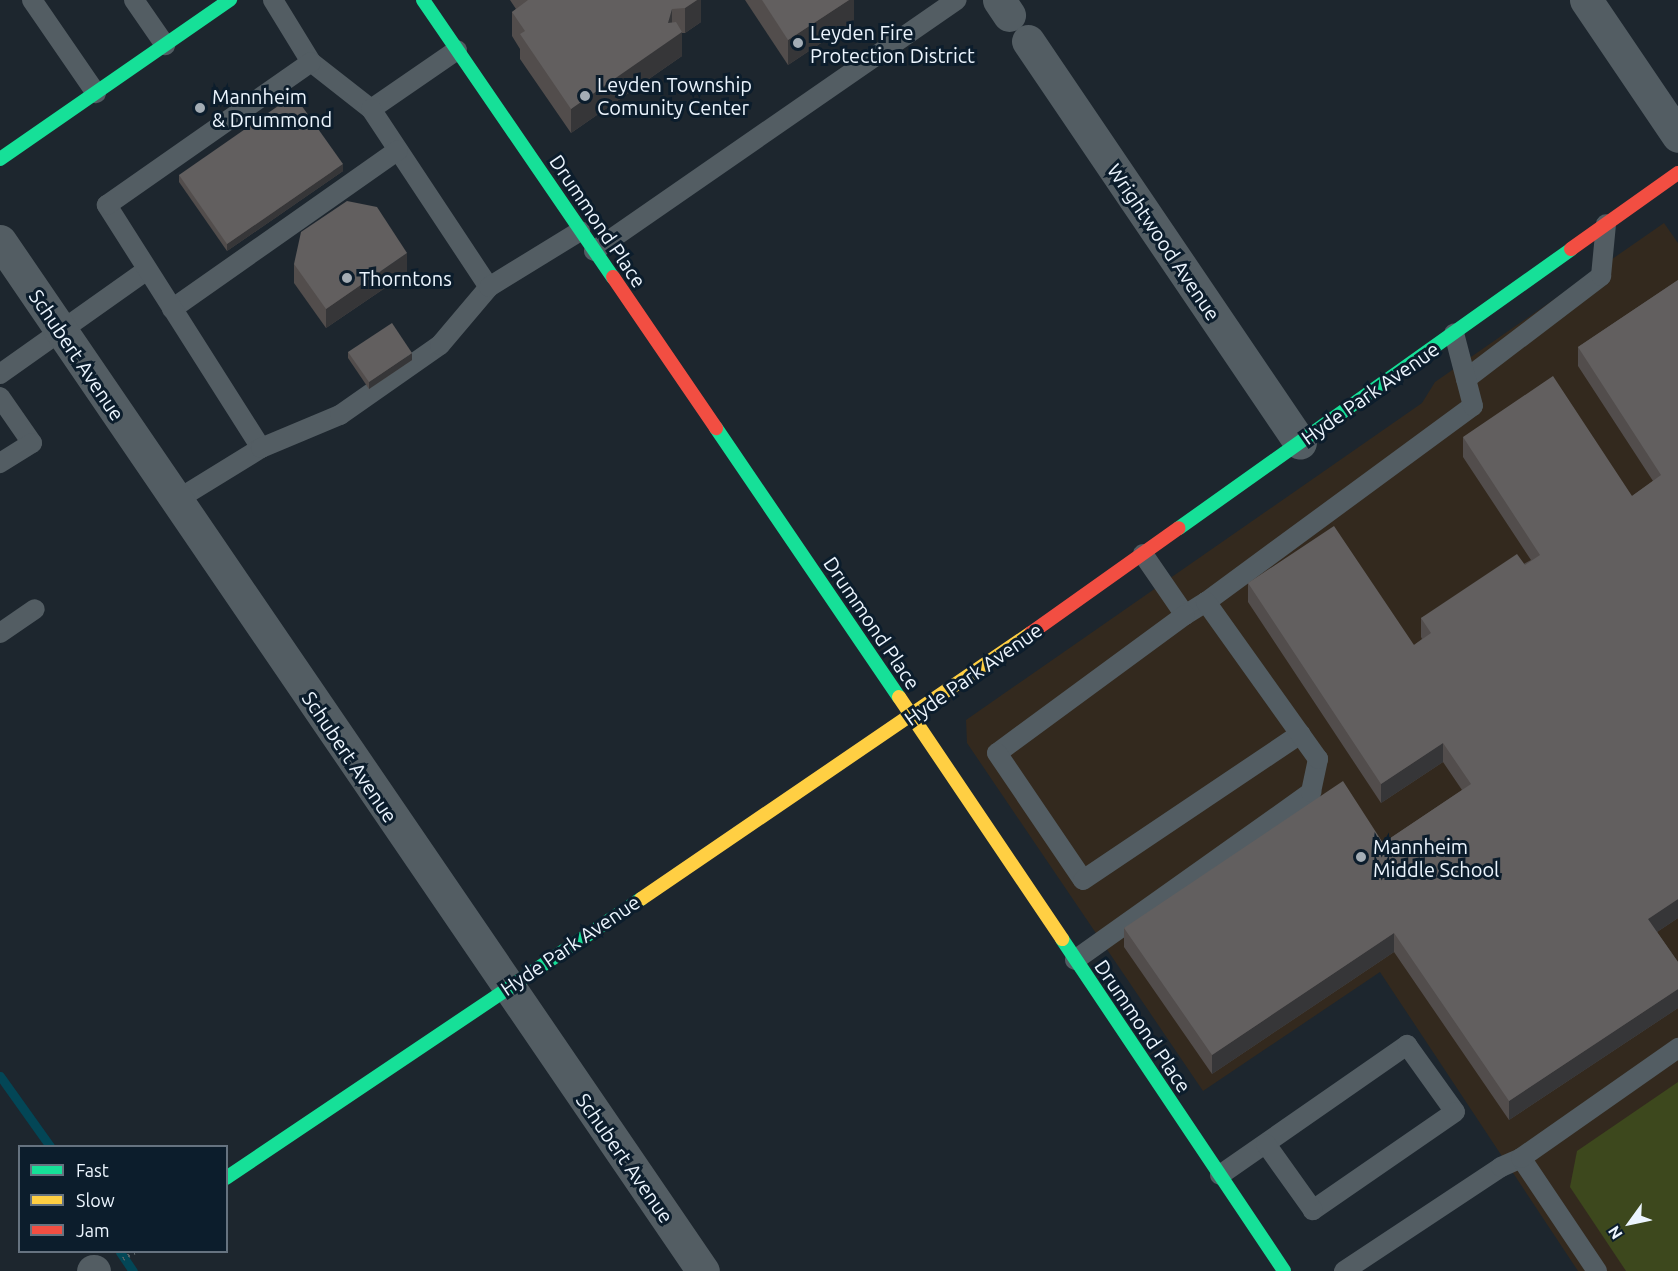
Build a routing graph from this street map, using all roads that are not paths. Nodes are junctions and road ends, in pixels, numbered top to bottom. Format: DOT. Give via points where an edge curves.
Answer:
graph roads {
  1 [pos="32,0"];
  2 [pos="134,0"];
  3 [pos="230,0"];
  4 [pos="273,0"];
  5 [pos="423,0"];
  6 [pos="956,0"];
  7 [pos="1586,0"];
  8 [pos="1028,41"];
  9 [pos="165,45"];
  10 [pos="457,50"];
  11 [pos="311,62"];
  12 [pos="96,93"];
  13 [pos="371,109"];
  14 [pos="1678,136"];
  15 [pos="398,150"];
  16 [pos="0,159"];
  17 [pos="1678,173"];
  18 [pos="1606,224"];
  19 [pos="580,231"];
  20 [pos="0,241"];
  21 [pos="594,250"];
  22 [pos="147,270"];
  23 [pos="489,287"];
  24 [pos="172,309"];
  25 [pos="61,332"];
  26 [pos="1454,333"];
  27 [pos="0,374"];
  28 [pos="1466,379"];
  29 [pos="0,397"];
  30 [pos="1300,442"];
  31 [pos="261,448"];
  32 [pos="0,463"];
  33 [pos="175,501"];
  34 [pos="1143,554"];
  35 [pos="1206,602"];
  36 [pos="35,609"];
  37 [pos="1185,615"];
  38 [pos="0,633"];
  39 [pos="913,717"];
  40 [pos="1300,734"];
  41 [pos="1076,960"];
  42 [pos="507,987"];
  43 [pos="1678,1048"];
  44 [pos="1266,1144"];
  45 [pos="1521,1158"];
  46 [pos="1220,1175"];
  47 [pos="228,1177"];
  48 [pos="703,1271"];
  49 [pos="1284,1271"];
  50 [pos="1344,1271"];
  51 [pos="1597,1271"];
  1 -- 12 [label="lane"];
  2 -- 9 [label="lane"];
  3 -- 9 [label="street"];
  4 -- 11 [label="lane"];
  5 -- 10 [label="street, Drummond Place"];
  6 -- 21 [label="lane"];
  7 -- 14 [label="street"];
  8 -- 30 [label="street, Wrightwood Avenue"];
  9 -- 12 [label="street"];
  10 -- 13 [label="lane"];
  10 -- 19 [label="street, Drummond Place"];
  11 -- 13 [label="lane"];
  11 -- 22 [label="lane" via="107,206"];
  12 -- 16 [label="street"];
  13 -- 15 [label="lane"];
  15 -- 23 [label="lane"];
  15 -- 24 [label="lane"];
  17 -- 18 [label="street, Hyde Park Avenue"];
  18 -- 26 [label="street, Hyde Park Avenue"];
  18 -- 28 [label="lane" via="1601,276"];
  19 -- 21 [label="street, Drummond Place"];
  19 -- 23 [label="lane"];
  20 -- 25 [label="street, Schubert Avenue"];
  21 -- 39 [label="street, Drummond Place"];
  22 -- 24 [label="lane"];
  22 -- 25 [label="lane"];
  23 -- 31 [label="lane" via="440,345 358,403 340,415"];
  24 -- 31 [label="lane"];
  25 -- 27 [label="lane"];
  25 -- 33 [label="street, Schubert Avenue"];
  26 -- 28 [label="lane"];
  26 -- 30 [label="street, Hyde Park Avenue"];
  28 -- 35 [label="lane" via="1473,406"];
  29 -- 32 [label="lane" via="32,443"];
  30 -- 34 [label="street, Hyde Park Avenue"];
  31 -- 33 [label="lane"];
  33 -- 42 [label="street, Schubert Avenue"];
  34 -- 37 [label="lane"];
  34 -- 39 [label="street, Hyde Park Avenue"];
  35 -- 37 [label="lane"];
  35 -- 40 [label="lane"];
  36 -- 38 [label="lane"];
  37 -- 40 [label="lane" via="997,753 1083,880"];
  39 -- 41 [label="street, Drummond Place"];
  39 -- 42 [label="street, Hyde Park Avenue"];
  40 -- 41 [label="lane" via="1318,759 1311,792"];
  41 -- 46 [label="street, Drummond Place"];
  42 -- 47 [label="street, Hyde Park Avenue"];
  42 -- 48 [label="street, Schubert Avenue"];
  43 -- 45 [label="lane"];
  44 -- 44 [label="lane" via="1313,1210 1455,1112 1407,1045"];
  44 -- 46 [label="lane"];
  45 -- 50 [label="lane" via="1501,1167"];
  45 -- 51 [label="lane"];
  46 -- 49 [label="street, Drummond Place"];
}
